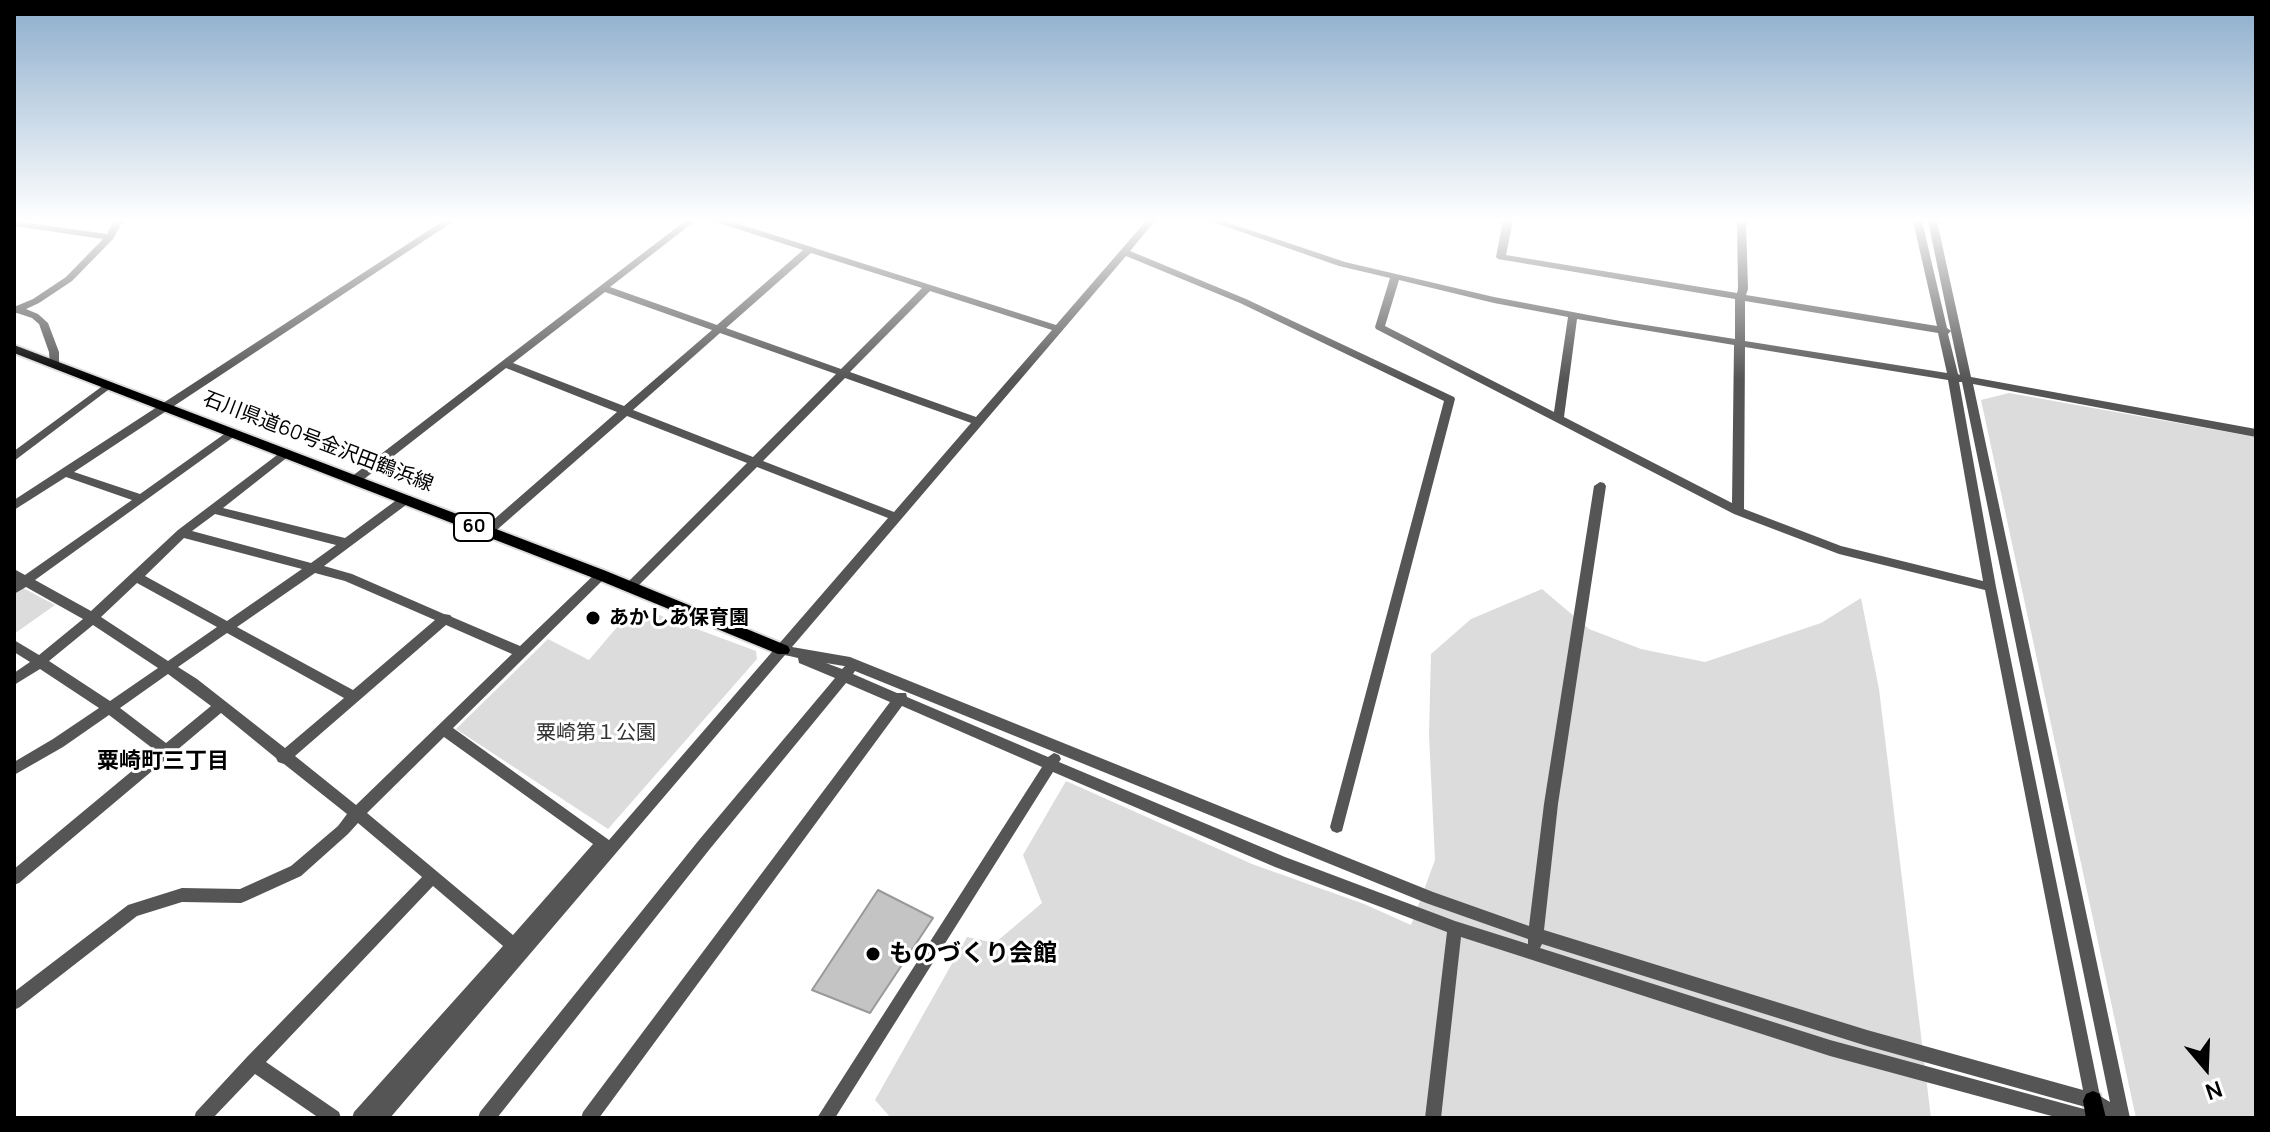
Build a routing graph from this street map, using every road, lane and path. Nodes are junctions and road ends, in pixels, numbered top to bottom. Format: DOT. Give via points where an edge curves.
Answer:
graph roads {
  1 [pos="74,274"];
  2 [pos="368,274"];
  3 [pos="621,274"];
  4 [pos="782,274"];
  5 [pos="882,274"];
  6 [pos="1108,274"];
  7 [pos="1177,274"];
  8 [pos="1381,274"];
  9 [pos="1602,274"];
  10 [pos="1743,274"];
  11 [pos="1932,274"];
  12 [pos="1940,274"];
  13 [pos="1395,278"];
  14 [pos="603,288"];
  15 [pos="928,288"];
  16 [pos="1740,297"];
  17 [pos="16,310"];
  18 [pos="1573,315"];
  19 [pos="719,329"];
  20 [pos="1059,329"];
  21 [pos="1948,332"];
  22 [pos="1741,343"];
  23 [pos="14,349"];
  24 [pos="505,364"];
  25 [pos="55,365"];
  26 [pos="844,372"];
  27 [pos="1953,377"];
  28 [pos="1968,380"];
  29 [pos="108,385"];
  30 [pos="164,406"];
  31 [pos="624,413"];
  32 [pos="1559,417"];
  33 [pos="978,421"];
  34 [pos="234,433"];
  35 [pos="2256,433"];
  36 [pos="285,453"];
  37 [pos="14,457"];
  38 [pos="755,462"];
  39 [pos="65,473"];
  40 [pos="355,480"];
  41 [pos="1600,486"];
  42 [pos="139,498"];
  43 [pos="406,499"];
  44 [pos="14,506"];
  45 [pos="212,509"];
  46 [pos="1738,511"];
  47 [pos="896,517"];
  48 [pos="487,532"];
  49 [pos="182,533"];
  50 [pos="346,543"];
  51 [pos="313,568"];
  52 [pos="601,575"];
  53 [pos="20,577"];
  54 [pos="137,577"];
  55 [pos="630,587"];
  56 [pos="1990,587"];
  57 [pos="14,589"];
  58 [pos="92,618"];
  59 [pos="446,618"];
  60 [pos="224,628"];
  61 [pos="14,645"];
  62 [pos="783,650"];
  63 [pos="522,653"];
  64 [pos="40,662"];
  65 [pos="167,667"];
  66 [pos="849,670"];
  67 [pos="14,680"];
  68 [pos="908,687"];
  69 [pos="353,697"];
  70 [pos="898,702"];
  71 [pos="220,706"];
  72 [pos="109,707"];
  73 [pos="445,730"];
  74 [pos="1059,749"];
  75 [pos="166,751"];
  76 [pos="283,758"];
  77 [pos="1050,764"];
  78 [pos="14,769"];
  79 [pos="356,814"];
  80 [pos="1337,827"];
  81 [pos="432,876"];
  82 [pos="14,878"];
  83 [pos="1455,928"];
  84 [pos="1536,935"];
  85 [pos="514,945"];
  86 [pos="1534,954"];
  87 [pos="14,1002"];
  88 [pos="253,1063"];
  89 [pos="2093,1112"];
  90 [pos="202,1118"];
  91 [pos="333,1118"];
  92 [pos="360,1118"];
  93 [pos="379,1118"];
  94 [pos="486,1118"];
  95 [pos="589,1118"];
  96 [pos="825,1118"];
  97 [pos="1433,1118"];
  98 [pos="2121,1118"];
  1 -- 17 [label="street"];
  2 -- 30 [label="street"];
  3 -- 14 [label="street"];
  4 -- 19 [label="street"];
  5 -- 15 [label="street"];
  6 -- 20 [label="street"];
  7 -- 80 [label="street" via="1450,399"];
  8 -- 13 [label="street"];
  9 -- 16 [label="street"];
  10 -- 16 [label="street"];
  11 -- 21 [label="street"];
  12 -- 21 [label="street"];
  13 -- 18 [label="street"];
  13 -- 32 [label="street" via="1380,327"];
  14 -- 19 [label="street"];
  14 -- 24 [label="street"];
  15 -- 20 [label="street"];
  15 -- 26 [label="street"];
  16 -- 21 [label="street"];
  16 -- 22 [label="street"];
  17 -- 25 [label="street" via="43,323"];
  18 -- 22 [label="street"];
  18 -- 32 [label="street"];
  19 -- 26 [label="street"];
  19 -- 31 [label="street"];
  20 -- 33 [label="street"];
  21 -- 27 [label="street"];
  21 -- 28 [label="street"];
  22 -- 27 [label="street"];
  22 -- 46 [label="street"];
  23 -- 25 [label="main road, 石川県道60号金沢田鶴浜線 / 60"];
  24 -- 31 [label="street"];
  24 -- 40 [label="street"];
  25 -- 29 [label="main road, 石川県道60号金沢田鶴浜線 / 60"];
  26 -- 33 [label="street"];
  26 -- 38 [label="street"];
  27 -- 28 [label="street"];
  27 -- 56 [label="street"];
  28 -- 35 [label="street"];
  28 -- 98 [label="street"];
  29 -- 30 [label="main road, 石川県道60号金沢田鶴浜線 / 60"];
  29 -- 37 [label="street"];
  30 -- 34 [label="main road, 石川県道60号金沢田鶴浜線 / 60"];
  30 -- 39 [label="street"];
  31 -- 38 [label="street"];
  31 -- 48 [label="street"];
  32 -- 46 [label="street"];
  33 -- 47 [label="street"];
  34 -- 36 [label="main road, 石川県道60号金沢田鶴浜線 / 60"];
  34 -- 42 [label="street"];
  36 -- 40 [label="main road, 石川県道60号金沢田鶴浜線 / 60"];
  36 -- 45 [label="street"];
  38 -- 47 [label="street"];
  38 -- 55 [label="street"];
  39 -- 42 [label="street"];
  39 -- 44 [label="street"];
  40 -- 43 [label="main road, 石川県道60号金沢田鶴浜線 / 60"];
  41 -- 84 [label="street"];
  42 -- 53 [label="street"];
  43 -- 48 [label="main road, 石川県道60号金沢田鶴浜線 / 60"];
  43 -- 50 [label="street"];
  45 -- 49 [label="street"];
  45 -- 50 [label="street"];
  46 -- 56 [label="street" via="1839,550"];
  47 -- 62 [label="street"];
  48 -- 52 [label="main road, 石川県道60号金沢田鶴浜線 / 60"];
  49 -- 51 [label="street"];
  49 -- 54 [label="street"];
  50 -- 51 [label="street"];
  51 -- 59 [label="street"];
  51 -- 60 [label="street"];
  52 -- 55 [label="main road, 石川県道60号金沢田鶴浜線 / 60"];
  52 -- 63 [label="street"];
  53 -- 57 [label="street"];
  53 -- 58 [label="street"];
  54 -- 58 [label="street"];
  54 -- 60 [label="street"];
  55 -- 62 [label="main road, 石川県道60号金沢田鶴浜線 / 60"];
  56 -- 89 [label="street"];
  58 -- 64 [label="street"];
  58 -- 65 [label="street"];
  59 -- 63 [label="street"];
  59 -- 69 [label="street"];
  60 -- 65 [label="street"];
  60 -- 69 [label="street"];
  61 -- 64 [label="street"];
  62 -- 66 [label="street"];
  62 -- 93 [label="street"];
  63 -- 73 [label="street"];
  64 -- 67 [label="street"];
  64 -- 72 [label="street"];
  65 -- 71 [label="street"];
  65 -- 72 [label="street"];
  66 -- 68 [label="street"];
  66 -- 70 [label="street"];
  66 -- 94 [label="street"];
  68 -- 70 [label="street"];
  68 -- 74 [label="street"];
  69 -- 76 [label="street"];
  70 -- 77 [label="street"];
  70 -- 95 [label="street"];
  71 -- 75 [label="street"];
  71 -- 76 [label="street"];
  72 -- 75 [label="street"];
  72 -- 78 [label="street"];
  73 -- 79 [label="street"];
  73 -- 85 [label="street" via="603,843"];
  74 -- 77 [label="street"];
  74 -- 84 [label="street"];
  75 -- 82 [label="street"];
  76 -- 79 [label="street"];
  77 -- 83 [label="street" via="1280,862"];
  77 -- 96 [label="street"];
  79 -- 81 [label="street"];
  79 -- 87 [label="street" via="296,871 270,884 241,896 182,895 133,910"];
  81 -- 85 [label="street"];
  81 -- 88 [label="street"];
  83 -- 86 [label="street"];
  83 -- 97 [label="street"];
  84 -- 86 [label="street"];
  84 -- 89 [label="street"];
  85 -- 92 [label="street"];
  86 -- 89 [label="street" via="1830,1048"];
  88 -- 90 [label="street"];
  88 -- 91 [label="street"];
  89 -- 98 [label="street"];
}
